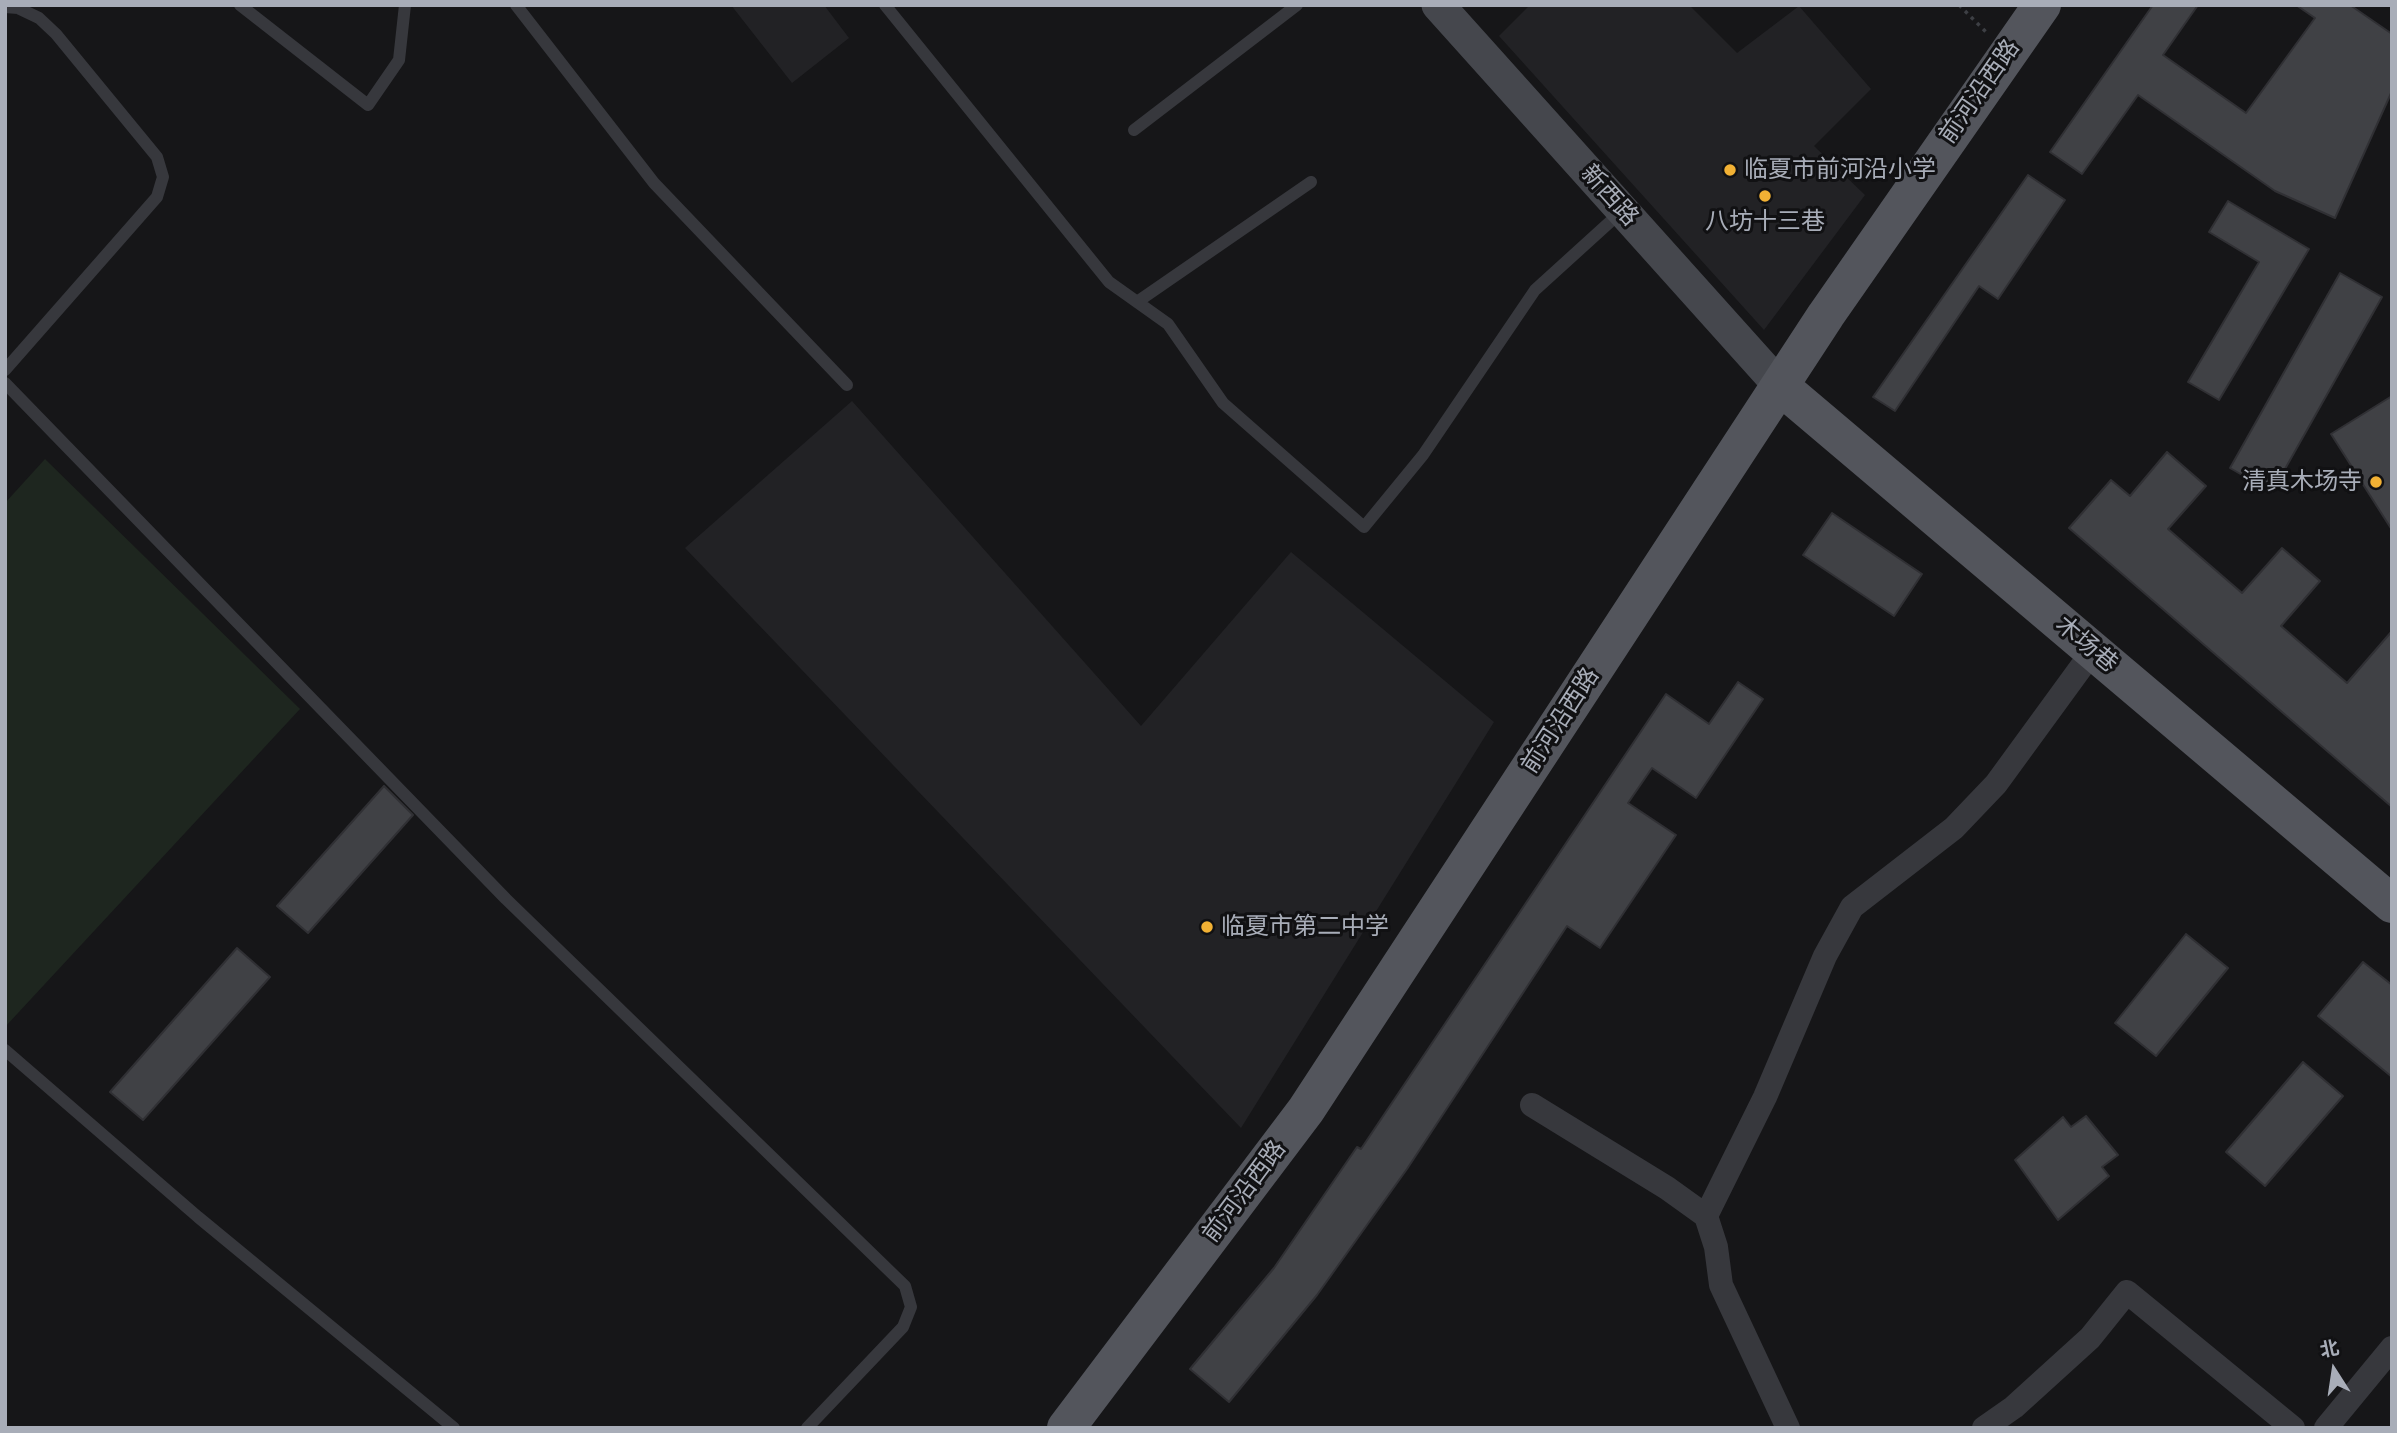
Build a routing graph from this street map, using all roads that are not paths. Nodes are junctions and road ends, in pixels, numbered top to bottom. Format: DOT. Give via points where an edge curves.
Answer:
graph roads {
  1 [pos="240,5"];
  2 [pos="405,5"];
  3 [pos="516,5"];
  4 [pos="885,5"];
  5 [pos="1297,5"];
  6 [pos="1438,5"];
  7 [pos="2042,5"];
  8 [pos="5,7"];
  9 [pos="1134,130"];
  10 [pos="1311,182"];
  11 [pos="1622,211"];
  12 [pos="1138,302"];
  13 [pos="5,370"];
  14 [pos="5,383"];
  15 [pos="847,384"];
  16 [pos="1780,386"];
  17 [pos="2092,651"];
  18 [pos="2392,904"];
  19 [pos="5,1050"];
  20 [pos="1532,1105"];
  21 [pos="1706,1216"];
  22 [pos="2392,1348"];
  23 [pos="808,1427"];
  24 [pos="454,1428"];
  25 [pos="1066,1428"];
  26 [pos="1788,1428"];
  27 [pos="1984,1428"];
  28 [pos="2293,1428"];
  29 [pos="2326,1428"];
  1 -- 2 [label="lane" via="368,105 399,60"];
  3 -- 15 [label="lane" via="654,183"];
  4 -- 12 [label="lane" via="1108,282"];
  5 -- 9 [label="lane"];
  6 -- 11 [label="main road, 新西路"];
  7 -- 16 [label="main road, 前河沿西路"];
  8 -- 13 [label="lane" via="39,18 56,34 158,157 163,177 157,197"];
  10 -- 12 [label="lane"];
  11 -- 12 [label="lane" via="1535,290 1423,455 1364,527 1223,402 1168,324"];
  11 -- 16 [label="main road, 新西路"];
  14 -- 23 [label="lane" via="506,899 905,1286 911,1307 903,1327"];
  16 -- 17 [label="main road, 木场巷"];
  16 -- 25 [label="main road, 前河沿西路" via="1306,1110"];
  17 -- 18 [label="main road, 木场巷"];
  17 -- 21 [label="street" via="1996,784 1954,828 1852,907"];
  19 -- 24 [label="lane"];
  20 -- 21 [label="street"];
  21 -- 26 [label="street" via="1721,1285"];
  22 -- 29 [label="street"];
  27 -- 28 [label="street" via="2090,1338 2127,1292"];
}
